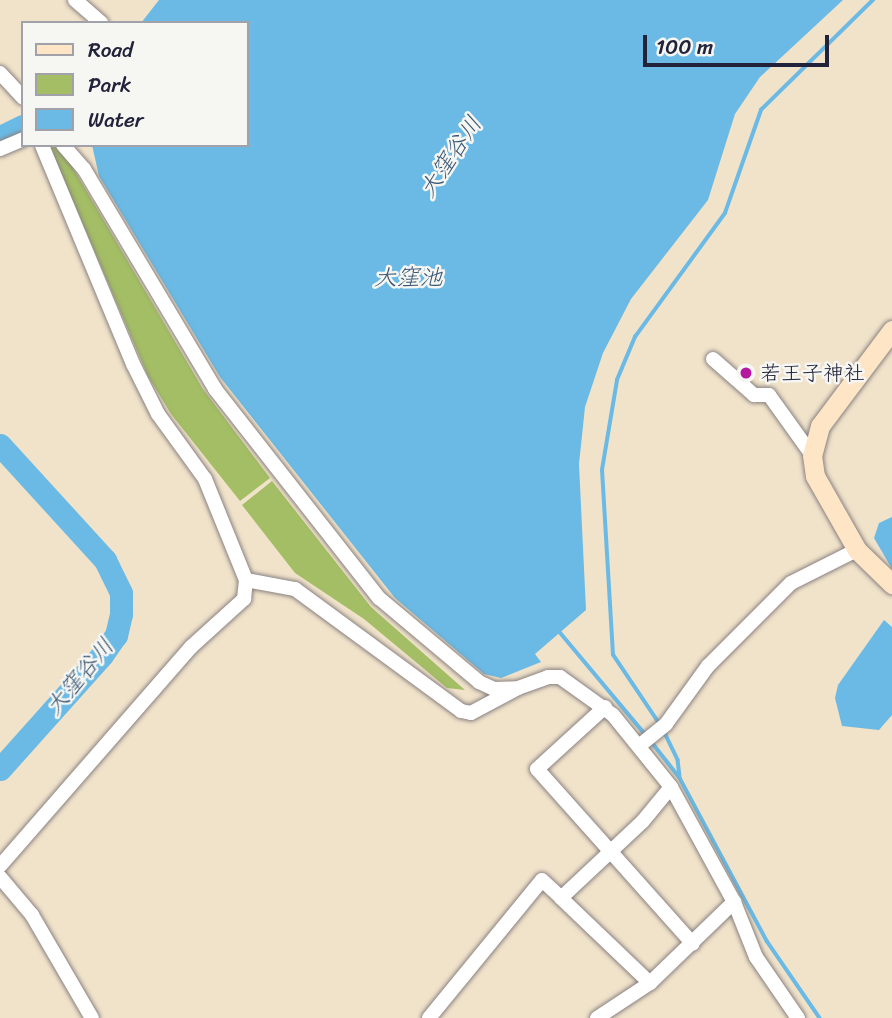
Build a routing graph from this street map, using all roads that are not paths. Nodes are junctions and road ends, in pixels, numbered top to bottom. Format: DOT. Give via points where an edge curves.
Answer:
graph roads {
  1 [pos="75,0"];
  2 [pos="100,21"];
  3 [pos="0,74"];
  4 [pos="21,96"];
  5 [pos="21,140"];
  6 [pos="43,147"];
  7 [pos="65,147"];
  8 [pos="0,149"];
  9 [pos="892,330"];
  10 [pos="713,359"];
  11 [pos="812,455"];
  12 [pos="857,550"];
  13 [pos="246,580"];
  14 [pos="892,584"];
  15 [pos="518,688"];
  16 [pos="605,706"];
  17 [pos="640,744"];
  18 [pos="671,787"];
  19 [pos="610,852"];
  20 [pos="0,866"];
  21 [pos="0,877"];
  22 [pos="561,898"];
  23 [pos="734,902"];
  24 [pos="693,944"];
  25 [pos="650,983"];
  26 [pos="92,1018"];
  27 [pos="429,1018"];
  28 [pos="597,1018"];
  29 [pos="798,1018"];
  1 -- 2 [label="street"];
  3 -- 4 [label="street"];
  5 -- 8 [label="street"];
  6 -- 13 [label="street" via="133,364 158,414 205,479"];
  7 -- 15 [label="street" via="84,169 215,389 379,598 463,673 494,689"];
  9 -- 11 [label="street" via="820,426"];
  10 -- 11 [label="street" via="754,395 769,395"];
  11 -- 12 [label="street" via="815,476"];
  12 -- 14 [label="street"];
  12 -- 17 [label="street" via="790,583 708,666 660,728"];
  13 -- 15 [label="street" via="295,589 461,711 471,713"];
  13 -- 20 [label="street" via="244,599 191,647"];
  15 -- 16 [label="street" via="560,677"];
  16 -- 17 [label="street"];
  16 -- 19 [label="street" via="537,769"];
  17 -- 18 [label="street"];
  18 -- 19 [label="street"];
  18 -- 23 [label="street"];
  19 -- 22 [label="street"];
  19 -- 24 [label="street"];
  21 -- 26 [label="street" via="32,915"];
  22 -- 25 [label="street"];
  22 -- 27 [label="street" via="542,880"];
  23 -- 24 [label="street"];
  23 -- 29 [label="street" via="761,966"];
  24 -- 25 [label="street"];
  25 -- 28 [label="street"];
}
